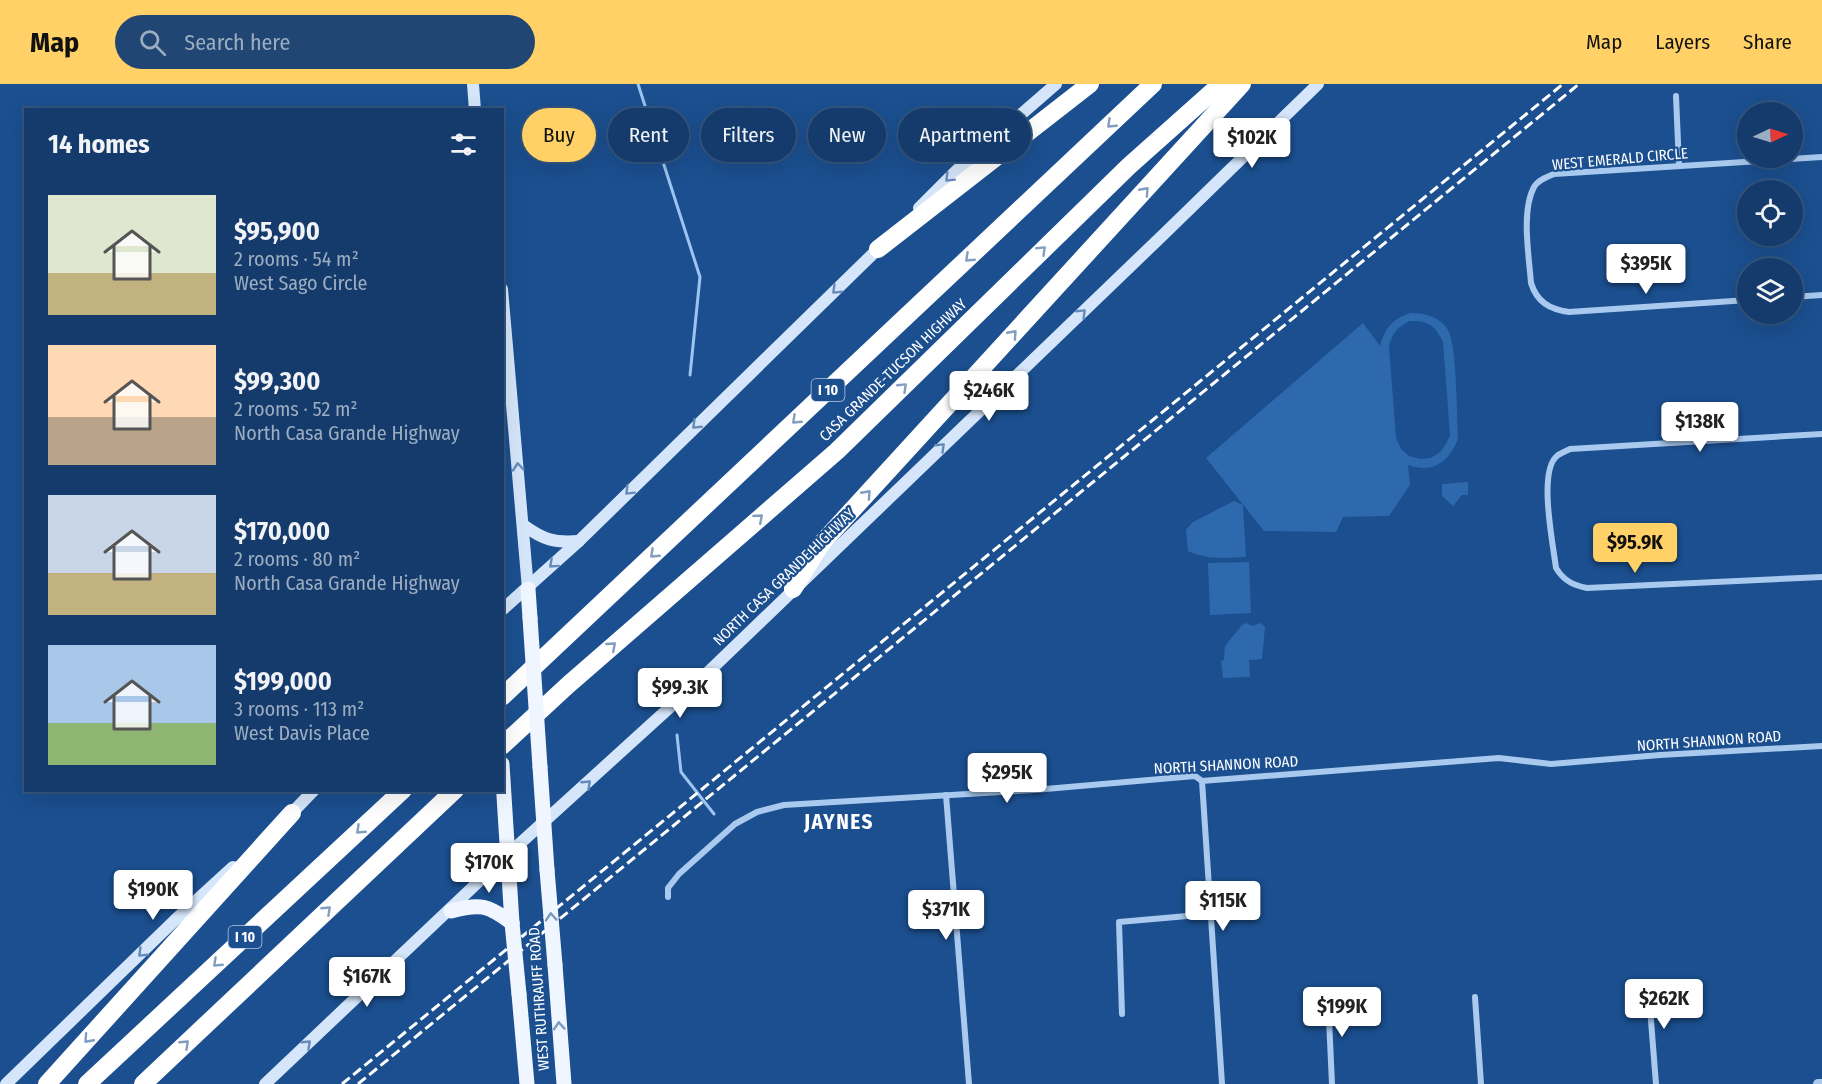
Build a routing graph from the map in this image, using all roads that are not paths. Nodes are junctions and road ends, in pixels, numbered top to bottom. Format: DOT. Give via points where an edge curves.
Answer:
graph roads {
  1 [pos="473,84"];
  2 [pos="1056,84"];
  3 [pos="1090,84"];
  4 [pos="1153,84"];
  5 [pos="1221,84"];
  6 [pos="1242,84"];
  7 [pos="1318,84"];
  8 [pos="1676,96"];
  9 [pos="475,108"];
  10 [pos="1822,157"];
  11 [pos="1678,166"];
  12 [pos="878,249"];
  13 [pos="1822,295"];
  14 [pos="1803,296"];
  15 [pos="1737,301"];
  16 [pos="504,311"];
  17 [pos="1822,434"];
  18 [pos="523,525"];
  19 [pos="579,541"];
  20 [pos="1822,577"];
  21 [pos="528,588"];
  22 [pos="792,589"];
  23 [pos="504,608"];
  24 [pos="504,695"];
  25 [pos="504,744"];
  26 [pos="1822,746"];
  27 [pos="1202,781"];
  28 [pos="312,792"];
  29 [pos="401,792"];
  30 [pos="452,792"];
  31 [pos="504,792"];
  32 [pos="946,795"];
  33 [pos="292,813"];
  34 [pos="544,824"];
  35 [pos="507,856"];
  36 [pos="668,897"];
  37 [pos="451,911"];
  38 [pos="1210,914"];
  39 [pos="509,916"];
  40 [pos="1635,995"];
  41 [pos="1475,997"];
  42 [pos="1320,999"];
  43 [pos="1122,1014"];
  44 [pos="6,1084"];
  45 [pos="47,1084"];
  46 [pos="87,1084"];
  47 [pos="143,1084"];
  48 [pos="265,1084"];
  49 [pos="527,1084"];
  50 [pos="564,1084"];
  51 [pos="969,1084"];
  52 [pos="1222,1084"];
  53 [pos="1332,1084"];
  54 [pos="1481,1084"];
  55 [pos="1656,1084"];
  1 -- 9 [label="main road"];
  2 -- 12 [label="main road, one-way" via="956,171"];
  3 -- 12 [label="highway"];
  4 -- 24 [label="highway, CASA GRANDE-TUCSON HIGHWAY / I 10, one-way"];
  25 -- 5 [label="highway, CASA GRANDE-TUCSON HIGHWAY, one-way" via="837,451 1129,166"];
  22 -- 6 [label="highway, one-way" via="821,544"];
  22 -- 7 [label="main road, NORTH CASA GRANDE HIGHWAY, one-way"];
  8 -- 11 [label="street"];
  10 -- 11 [label="street, WEST EMERALD CIRCLE"];
  11 -- 15 [label="street, WEST EMERALD CIRCLE" via="1554,174 1538,182 1527,216 1534,291 1546,305 1569,312"];
  12 -- 19 [label="main road, one-way"];
  13 -- 14 [label="street"];
  18 -- 16 [label="main road, one-way"];
  17 -- 20 [label="street" via="1570,449 1556,456 1548,471 1547,488 1556,568 1572,584 1587,588"];
  18 -- 19 [label="main road" via="547,540"];
  18 -- 21 [label="main road"];
  19 -- 21 [label="main road, one-way"];
  21 -- 23 [label="main road"];
  21 -- 34 [label="main road, WEST RUTHRAUFF ROAD, bridge"];
  34 -- 22 [label="main road, NORTH CASA GRANDE HIGHWAY, one-way"];
  26 -- 27 [label="street, NORTH SHANNON ROAD" via="1551,764 1499,758"];
  27 -- 32 [label="street, NORTH SHANNON ROAD" via="1195,776"];
  27 -- 38 [label="street"];
  28 -- 33 [label="main road"];
  29 -- 46 [label="highway, I 10, one-way"];
  47 -- 30 [label="highway, I 10, one-way"];
  31 -- 35 [label="main road, WEST RUTHRAUFF ROAD"];
  32 -- 36 [label="street, NORTH SHANNON ROAD" via="784,805 757,812 735,824 679,873 668,888"];
  32 -- 51 [label="street"];
  33 -- 44 [label="main road, one-way"];
  33 -- 45 [label="highway, one-way"];
  34 -- 35 [label="main road, NORTH CASA GRANDE HIGHWAY"];
  50 -- 34 [label="main road, WEST RUTHRAUFF ROAD, one-way, bridge"];
  35 -- 37 [label="main road, NORTH CASA GRANDE HIGHWAY"];
  35 -- 39 [label="main road, WEST RUTHRAUFF ROAD"];
  37 -- 39 [label="main road" via="487,907"];
  48 -- 37 [label="main road, NORTH CASA GRANDE HIGHWAY, one-way"];
  38 -- 43 [label="street" via="1119,922"];
  38 -- 52 [label="street"];
  39 -- 49 [label="main road, WEST RUTHRAUFF ROAD, bridge"];
  40 -- 55 [label="street" via="1650,1008"];
  41 -- 54 [label="street"];
  42 -- 53 [label="street" via="1329,1019"];
}
